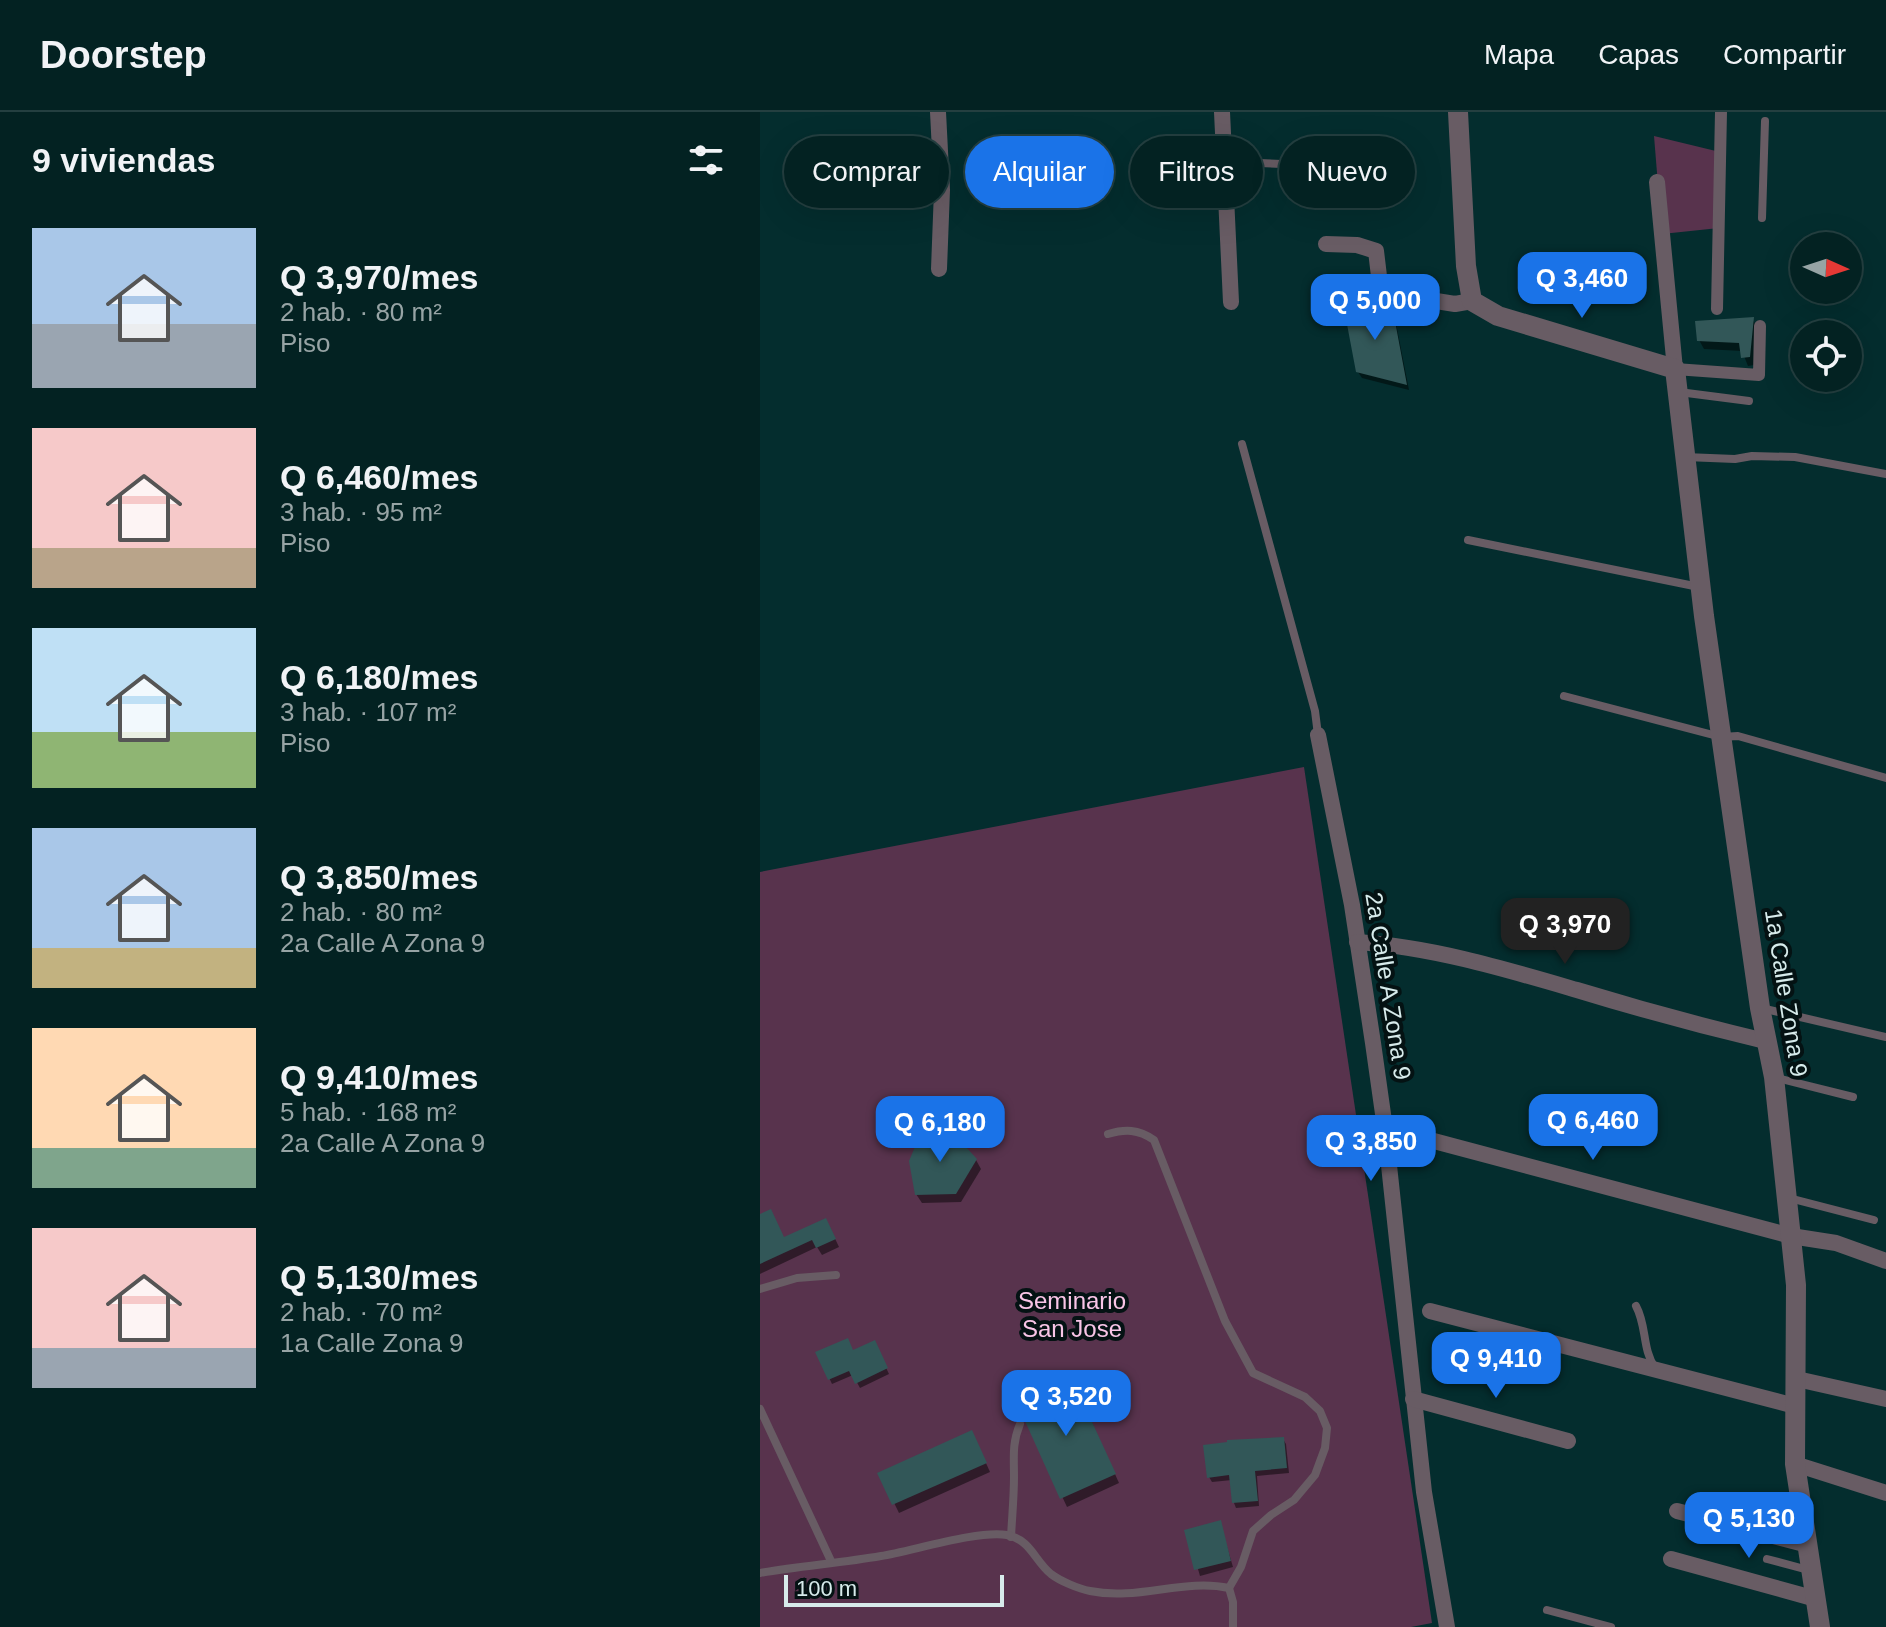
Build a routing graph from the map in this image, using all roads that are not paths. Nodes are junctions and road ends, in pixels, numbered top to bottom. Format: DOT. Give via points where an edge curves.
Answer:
graph roads {
  1 [pos="938,112"];
  2 [pos="1222,112"];
  3 [pos="1458,112"];
  4 [pos="1721,112"];
  5 [pos="1765,121"];
  6 [pos="1223,136"];
  7 [pos="1657,182"];
  8 [pos="1226,208"];
  9 [pos="1762,218"];
  10 [pos="1326,244"];
  11 [pos="939,269"];
  12 [pos="1381,293"];
  13 [pos="1361,296"];
  14 [pos="1472,301"];
  15 [pos="1231,302"];
  16 [pos="1717,309"];
  17 [pos="1760,326"];
  18 [pos="1675,369"];
  19 [pos="1677,392"];
  20 [pos="1749,401"];
  21 [pos="1242,444"];
  22 [pos="1685,457"];
  23 [pos="1886,474"];
  24 [pos="1468,540"];
  25 [pos="1700,587"];
  26 [pos="1564,696"];
  27 [pos="1318,735"];
  28 [pos="1721,737"];
  29 [pos="1886,778"];
  30 [pos="1357,942"];
  31 [pos="1760,1008"];
  32 [pos="1886,1037"];
  33 [pos="1765,1041"];
  34 [pos="1774,1077"];
  35 [pos="1853,1097"];
  36 [pos="1385,1128"];
  37 [pos="1108,1134"];
  38 [pos="1787,1198"];
  39 [pos="1874,1220"];
  40 [pos="1791,1236"];
  41 [pos="1886,1261"];
  42 [pos="836,1275"];
  43 [pos="760,1289"];
  44 [pos="1636,1306"];
  45 [pos="1430,1311"];
  46 [pos="1655,1369"];
  47 [pos="1797,1379"];
  48 [pos="1413,1399"];
  49 [pos="1886,1399"];
  50 [pos="1795,1406"];
  51 [pos="760,1409"];
  52 [pos="1020,1424"];
  53 [pos="1568,1441"];
  54 [pos="1795,1464"];
  55 [pos="1886,1493"];
  56 [pos="1677,1511"];
  57 [pos="1011,1537"];
  58 [pos="1808,1545"];
  59 [pos="1671,1559"];
  60 [pos="1767,1559"];
  61 [pos="831,1561"];
  62 [pos="1812,1572"];
  63 [pos="760,1573"];
  64 [pos="1229,1588"];
  65 [pos="1816,1599"];
  66 [pos="1547,1610"];
  67 [pos="1233,1627"];
  68 [pos="1447,1627"];
  69 [pos="1611,1627"];
  70 [pos="1820,1627"];
  1 -- 11 [label="street"];
  2 -- 6 [label="street"];
  3 -- 14 [label="street"];
  4 -- 16 [label="street"];
  5 -- 9 [label="lane"];
  7 -- 18 [label="street"];
  8 -- 15 [label="street"];
  10 -- 12 [label="street" via="1376,251"];
  12 -- 13 [label="street"];
  12 -- 14 [label="street" via="1455,304"];
  14 -- 18 [label="street" via="1498,316"];
  17 -- 18 [label="street" via="1759,375"];
  18 -- 19 [label="street, 1a Calle Zona 9"];
  19 -- 20 [label="lane"];
  19 -- 22 [label="street, 1a Calle Zona 9"];
  21 -- 27 [label="lane"];
  22 -- 23 [label="lane" via="1795,457"];
  22 -- 25 [label="street, 1a Calle Zona 9"];
  24 -- 25 [label="lane"];
  25 -- 28 [label="street, 1a Calle Zona 9"];
  26 -- 28 [label="lane"];
  27 -- 30 [label="street, 2a Calle A Zona 9"];
  28 -- 29 [label="lane" via="1738,736"];
  28 -- 31 [label="street, 1a Calle Zona 9"];
  30 -- 33 [label="street" via="1463,959"];
  30 -- 36 [label="street, 2a Calle A Zona 9"];
  31 -- 32 [label="lane"];
  31 -- 33 [label="street, 1a Calle Zona 9"];
  33 -- 34 [label="street, 1a Calle Zona 9"];
  34 -- 35 [label="lane"];
  34 -- 38 [label="street, 1a Calle Zona 9"];
  36 -- 40 [label="street"];
  36 -- 48 [label="street, 2a Calle A Zona 9"];
  37 -- 64 [label="lane" via="1125,1129 1154,1140 1225,1321 1253,1373 1305,1397 1320,1411 1327,1428 1315,1475 1294,1500 1253,1531"];
  38 -- 39 [label="lane"];
  38 -- 40 [label="street, 1a Calle Zona 9"];
  40 -- 41 [label="street" via="1836,1243"];
  40 -- 47 [label="street, 1a Calle Zona 9"];
  42 -- 43 [label="lane" via="797,1278"];
  44 -- 46 [label="lane"];
  45 -- 46 [label="street"];
  46 -- 50 [label="street"];
  47 -- 49 [label="street"];
  47 -- 50 [label="street, 1a Calle Zona 9"];
  48 -- 53 [label="street"];
  48 -- 68 [label="street, 2a Calle A Zona 9"];
  50 -- 54 [label="street, 1a Calle Zona 9"];
  51 -- 61 [label="lane"];
  52 -- 57 [label="lane" via="1012,1451"];
  54 -- 55 [label="street"];
  54 -- 58 [label="street, 1a Calle Zona 9"];
  56 -- 58 [label="street"];
  57 -- 61 [label="lane" via="977,1537"];
  57 -- 64 [label="lane" via="1035,1552 1051,1574 1087,1591 1128,1595 1212,1584"];
  58 -- 62 [label="street, 1a Calle Zona 9"];
  59 -- 65 [label="street"];
  60 -- 62 [label="lane"];
  61 -- 63 [label="lane"];
  62 -- 65 [label="street, 1a Calle Zona 9"];
  64 -- 67 [label="lane"];
  65 -- 70 [label="street, 1a Calle Zona 9"];
  66 -- 69 [label="lane"];
}
